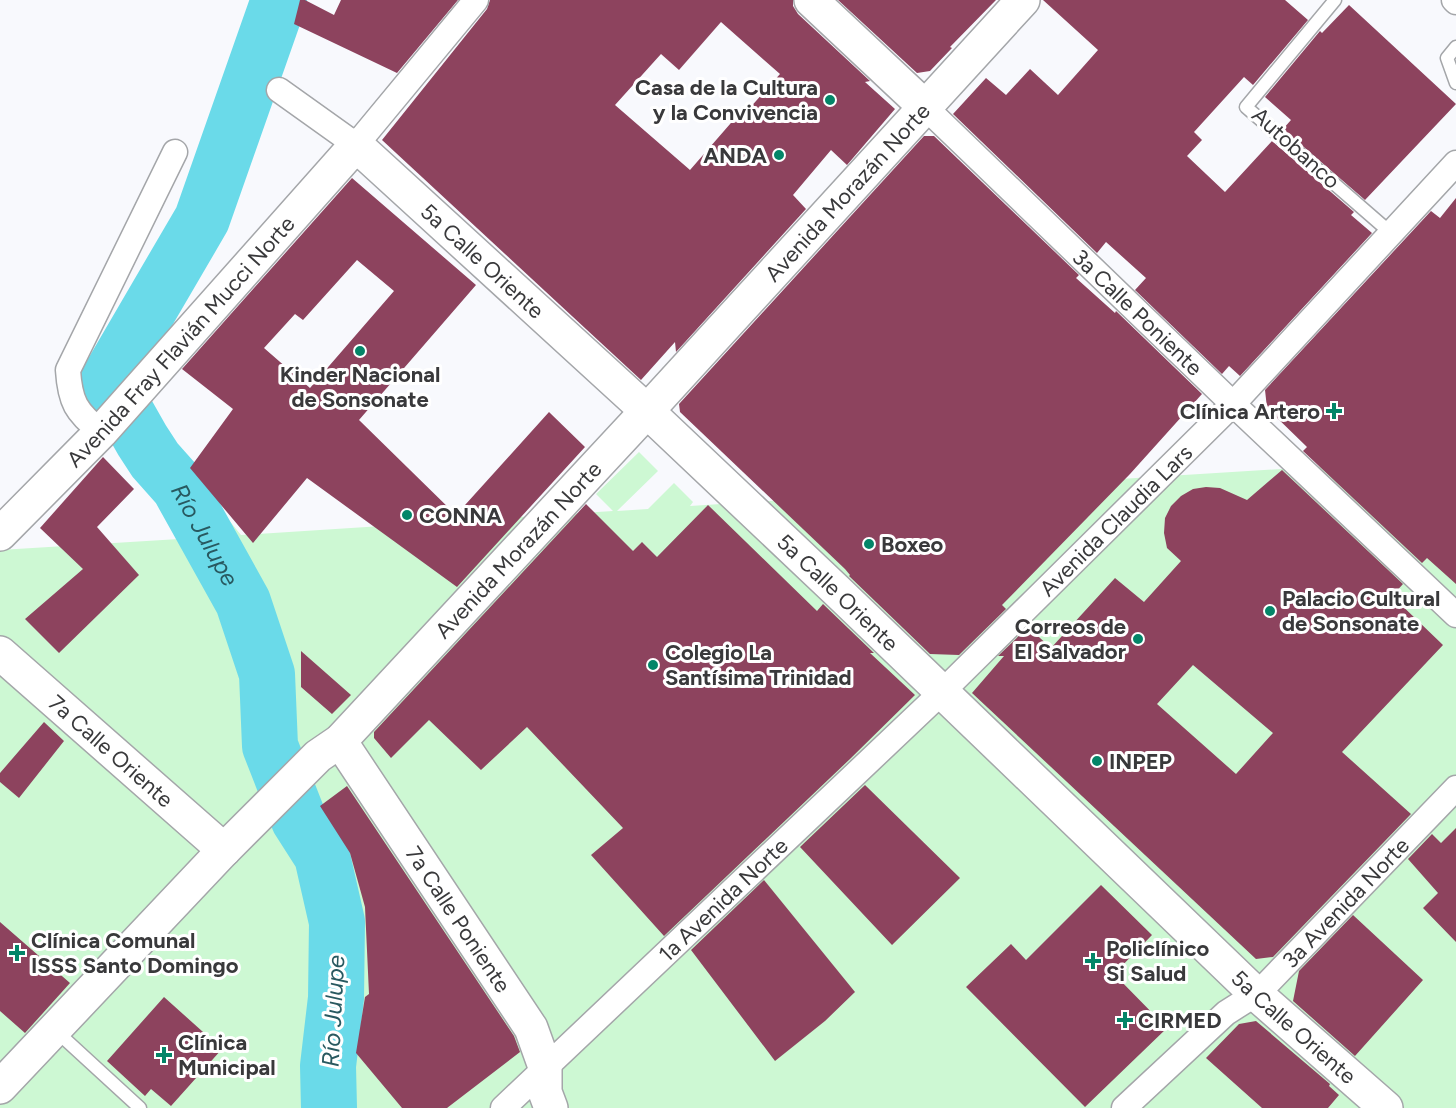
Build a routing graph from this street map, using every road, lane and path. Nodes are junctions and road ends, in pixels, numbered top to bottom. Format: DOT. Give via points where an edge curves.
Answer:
graph roads {
  1 [pos="476,0"];
  2 [pos="811,0"];
  3 [pos="1023,0"];
  4 [pos="1335,0"];
  5 [pos="1456,47"];
  6 [pos="1456,83"];
  7 [pos="279,90"];
  8 [pos="924,106"];
  9 [pos="356,145"];
  10 [pos="175,152"];
  11 [pos="1456,163"];
  12 [pos="1392,234"];
  13 [pos="1233,404"];
  14 [pos="646,411"];
  15 [pos="97,436"];
  16 [pos="0,534"];
  17 [pos="1456,615"];
  18 [pos="0,653"];
  19 [pos="943,691"];
  20 [pos="329,748"];
  21 [pos="1456,788"];
  22 [pos="232,842"];
  23 [pos="1256,994"];
  24 [pos="54,1029"];
  25 [pos="545,1067"];
  26 [pos="0,1087"];
  27 [pos="140,1108"];
  28 [pos="503,1108"];
  29 [pos="551,1108"];
  30 [pos="1124,1108"];
  31 [pos="1386,1108"];
  1 -- 9 [label="street"];
  2 -- 8 [label="main road"];
  3 -- 8 [label="main road, Avenida Morazán Norte"];
  4 -- 12 [label="lane, Autobanco" via="1246,107"];
  5 -- 6 [label="lane" via="1447,58"];
  7 -- 9 [label="street, 5a Calle Oriente"];
  8 -- 13 [label="street, 3a Calle Poniente"];
  8 -- 14 [label="main road, Avenida Morazán Norte"];
  9 -- 14 [label="main road, 5a Calle Oriente"];
  9 -- 15 [label="main road, Avenida Fray Flavián Mucci Norte"];
  10 -- 15 [label="street" via="68,370 74,404"];
  11 -- 12 [label="street, Avenida Claudia Lars"];
  12 -- 13 [label="street, Avenida Claudia Lars"];
  13 -- 17 [label="street, 3a Calle Poniente"];
  13 -- 19 [label="street, Avenida Claudia Lars"];
  14 -- 19 [label="main road, 5a Calle Oriente"];
  14 -- 20 [label="main road, Avenida Morazán Norte"];
  15 -- 16 [label="main road, Avenida Fray Flavián Mucci Norte"];
  18 -- 22 [label="main road, 7a Calle Oriente"];
  19 -- 23 [label="main road, 5a Calle Oriente"];
  19 -- 25 [label="street, 1a Avenida Norte"];
  20 -- 22 [label="main road, Avenida Morazán Norte"];
  20 -- 25 [label="main road, 7a Calle Poniente" via="531,1028"];
  21 -- 23 [label="street, 3a Avenida Norte"];
  22 -- 24 [label="main road, Avenida Morazán Norte"];
  23 -- 30 [label="street, 3a Avenida Norte" via="1226,1013"];
  23 -- 31 [label="main road, 5a Calle Oriente"];
  24 -- 26 [label="main road, Avenida Morazán Norte"];
  24 -- 27 [label="lane"];
  25 -- 28 [label="street, 1a Avenida Norte"];
  25 -- 29 [label="main road, 7a Calle Poniente" via="545,1092"];
}
